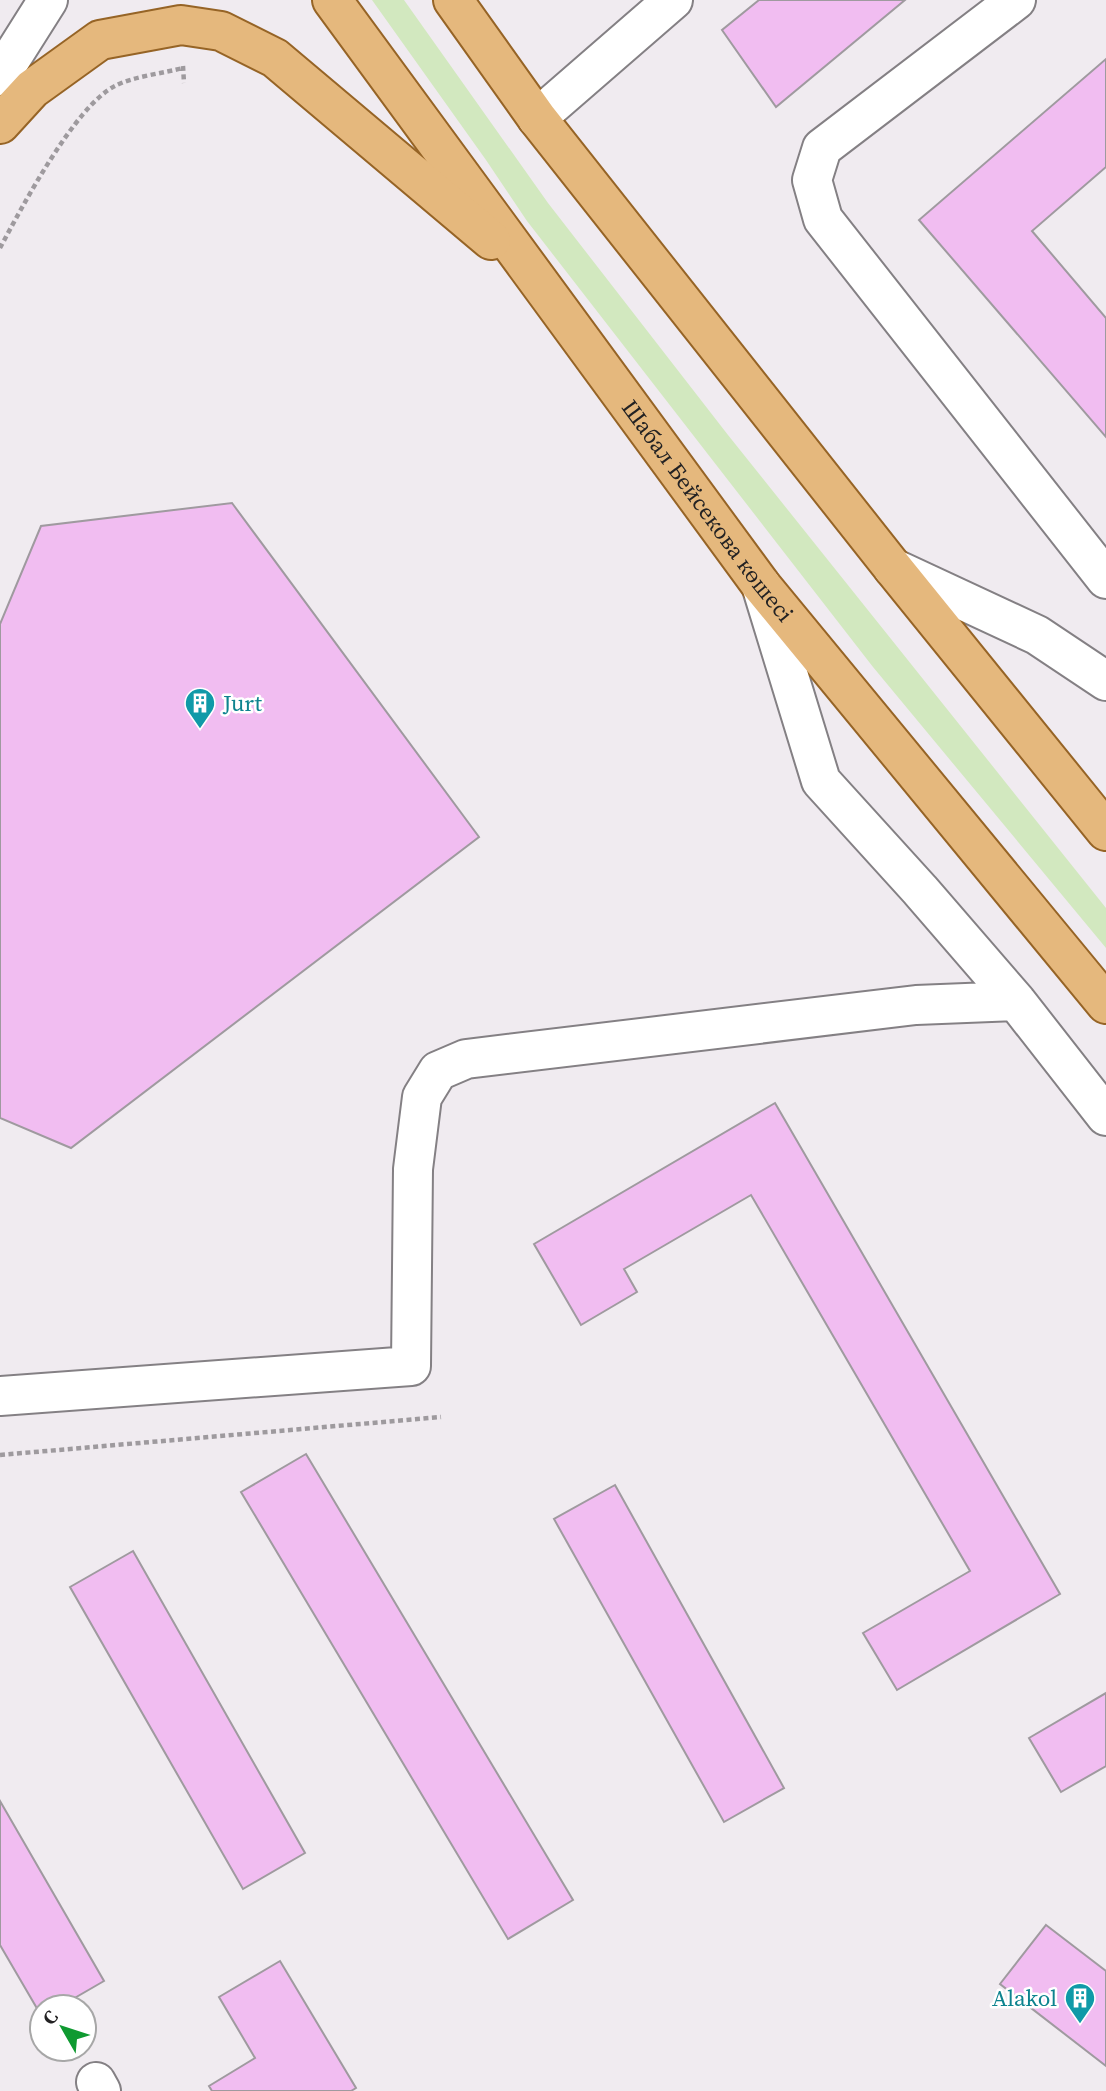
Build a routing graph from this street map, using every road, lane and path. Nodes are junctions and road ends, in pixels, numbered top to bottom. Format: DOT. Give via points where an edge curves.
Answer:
graph roads {
  1 [pos="48,0"];
  2 [pos="332,0"];
  3 [pos="453,0"];
  4 [pos="476,0"];
  5 [pos="673,0"];
  6 [pos="1016,0"];
  7 [pos="183,68"];
  8 [pos="0,76"];
  9 [pos="506,76"];
  10 [pos="537,118"];
  11 [pos="0,124"];
  12 [pos="0,248"];
  13 [pos="539,282"];
  14 [pos="893,568"];
  15 [pos="1106,579"];
  16 [pos="761,585"];
  17 [pos="1106,681"];
  18 [pos="1106,831"];
  19 [pos="1016,1001"];
  20 [pos="1106,1004"];
  21 [pos="1106,1116"];
  22 [pos="0,1396"];
  23 [pos="441,1417"];
  24 [pos="0,1455"];
  1 -- 8 [label="street"];
  2 -- 13 [label="main road, Шабал Бейсекова көшесі"];
  3 -- 9 [label="main road"];
  4 -- 9 [label="main road"];
  5 -- 10 [label="street"];
  6 -- 15 [label="street" via="822,148 812,180 822,219"];
  7 -- 12 [label="path" via="115,85 92,103 67,135"];
  9 -- 10 [label="main road"];
  10 -- 14 [label="main road"];
  11 -- 13 [label="main road" via="32,89 100,40 181,25 221,31 275,58"];
  13 -- 16 [label="main road, Шабал Бейсекова көшесі"];
  14 -- 17 [label="street" via="1037,635"];
  14 -- 18 [label="main road"];
  16 -- 19 [label="street" via="821,781"];
  16 -- 20 [label="main road, Шабал Бейсекова көшесі"];
  19 -- 21 [label="street"];
  19 -- 22 [label="street" via="916,1005 466,1059 438,1071 422,1097 413,1169 411,1366"];
  23 -- 24 [label="path"];
}
